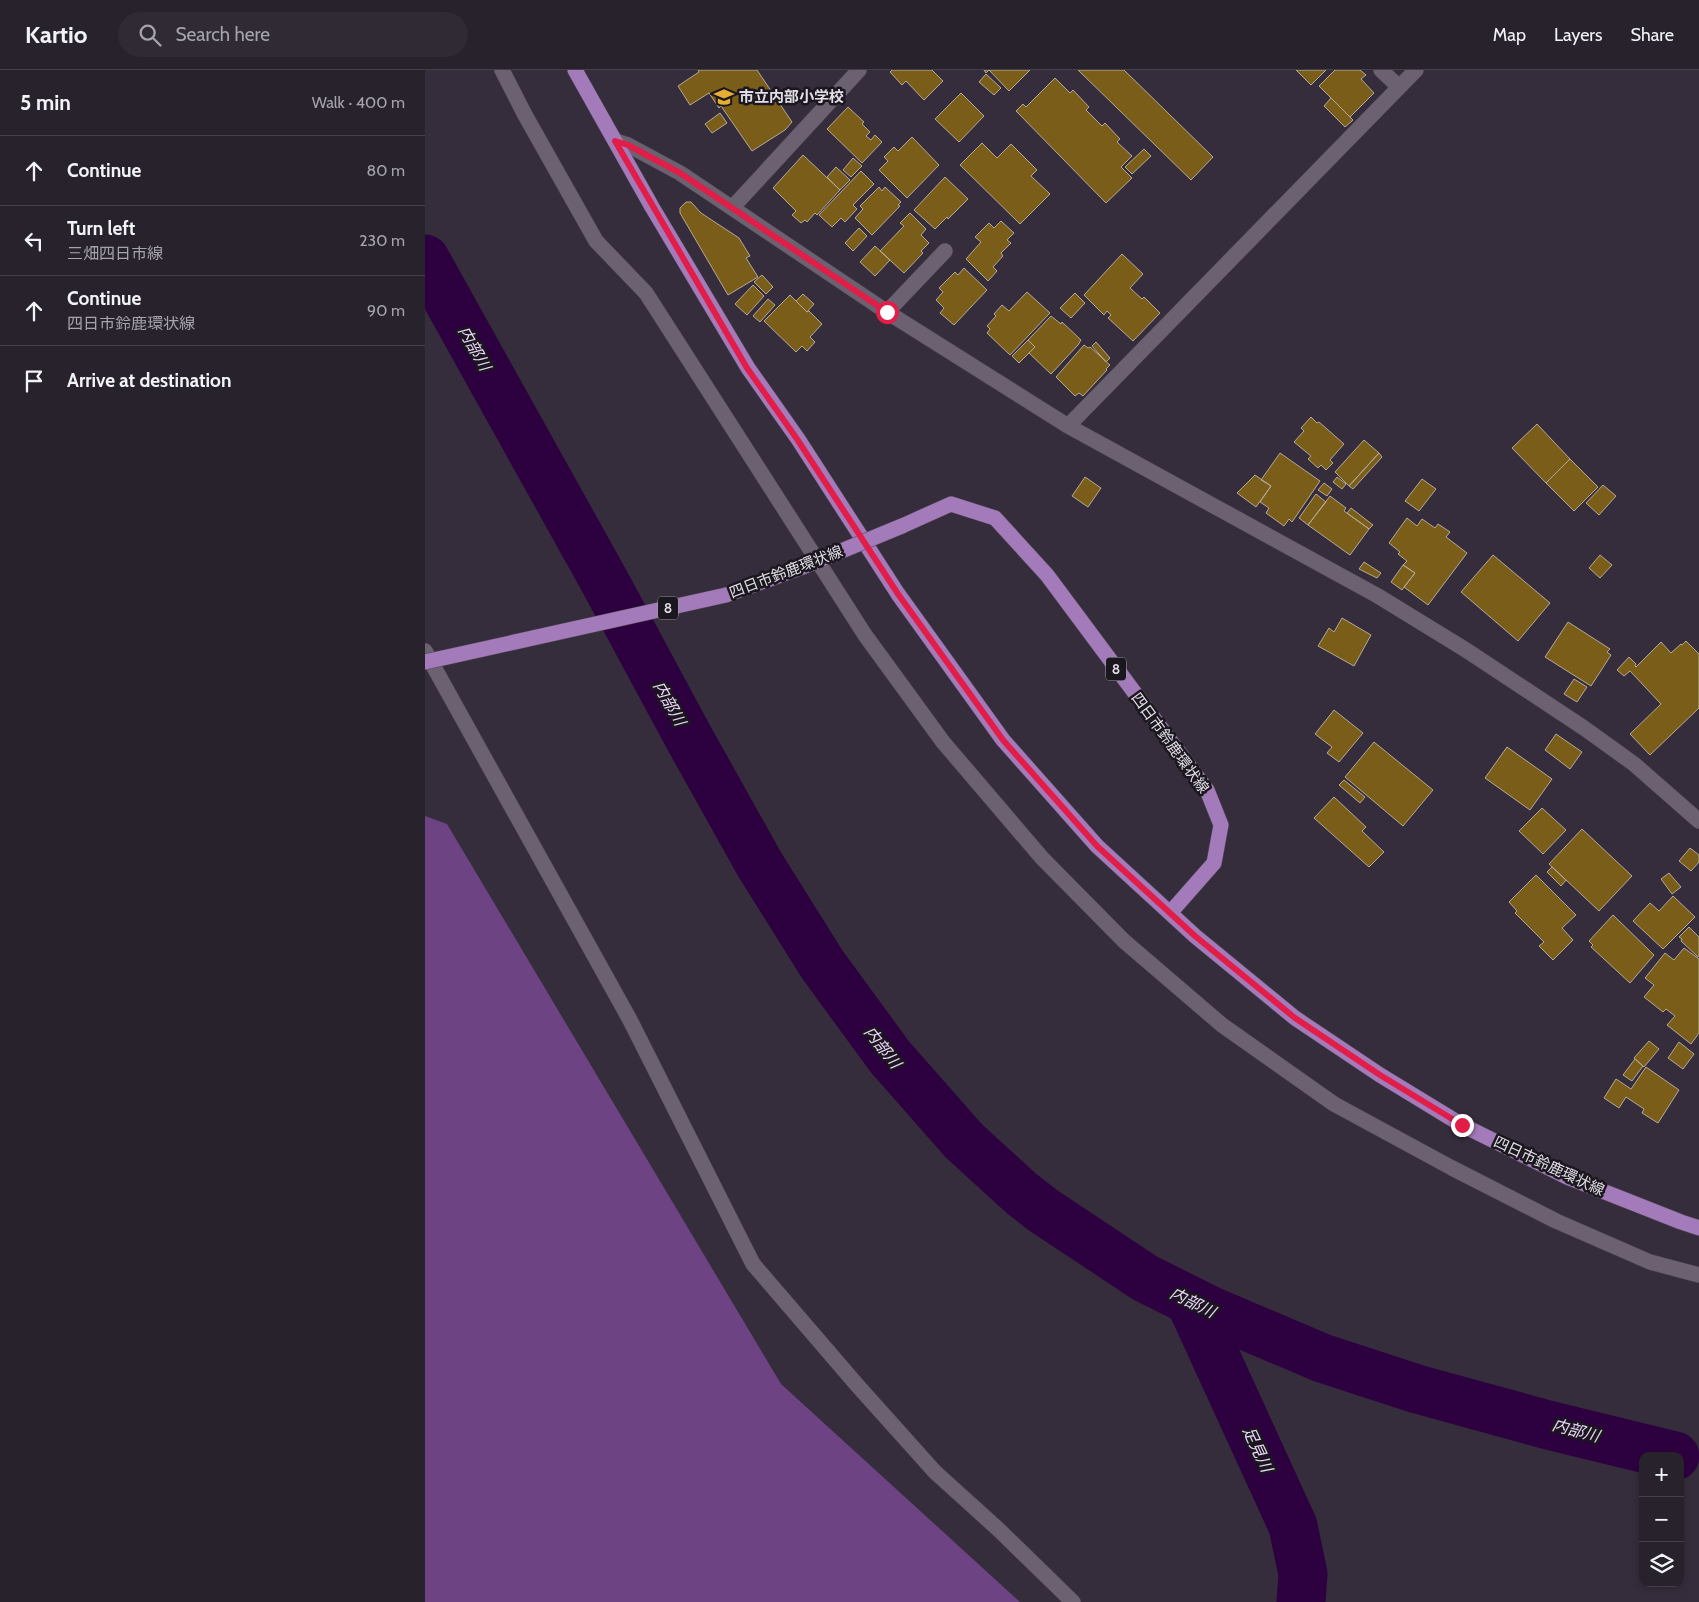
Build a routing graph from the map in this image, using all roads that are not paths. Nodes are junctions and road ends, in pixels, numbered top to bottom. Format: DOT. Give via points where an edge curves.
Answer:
graph roads {
  1 [pos="502,70"];
  2 [pos="575,70"];
  3 [pos="859,70"];
  4 [pos="1381,70"];
  5 [pos="1416,70"];
  6 [pos="1399,88"];
  7 [pos="615,141"];
  8 [pos="732,208"];
  9 [pos="945,252"];
  10 [pos="887,312"];
  11 [pos="1068,426"];
  12 [pos="425,651"];
  13 [pos="425,662"];
  14 [pos="1699,821"];
  15 [pos="1170,913"];
  16 [pos="1699,1228"];
  17 [pos="1699,1275"];
  18 [pos="1073,1602"];
  1 -- 17 [label="street" via="596,241 646,293 865,635 943,742 1042,858 1124,941 1222,1025 1334,1104 1555,1221 1650,1262"];
  2 -- 7 [label="main road"];
  3 -- 8 [label="street"];
  4 -- 6 [label="street"];
  5 -- 6 [label="street"];
  6 -- 11 [label="street"];
  7 -- 8 [label="street" via="680,173"];
  7 -- 15 [label="main road" via="747,368 921,627 1003,740 1097,846"];
  8 -- 10 [label="street"];
  9 -- 10 [label="street"];
  10 -- 11 [label="street"];
  11 -- 14 [label="street" via="1378,596 1466,650 1634,764"];
  12 -- 18 [label="street" via="630,1020 753,1264 935,1472"];
  13 -- 15 [label="main road, 四日市鈴鹿環状線 / 8, bridge" via="726,595 800,568 951,504 995,518 1047,575 1207,790 1221,825 1214,863"];
  15 -- 16 [label="main road, 四日市鈴鹿環状線" via="1295,1018 1462,1125 1567,1177"];
}
